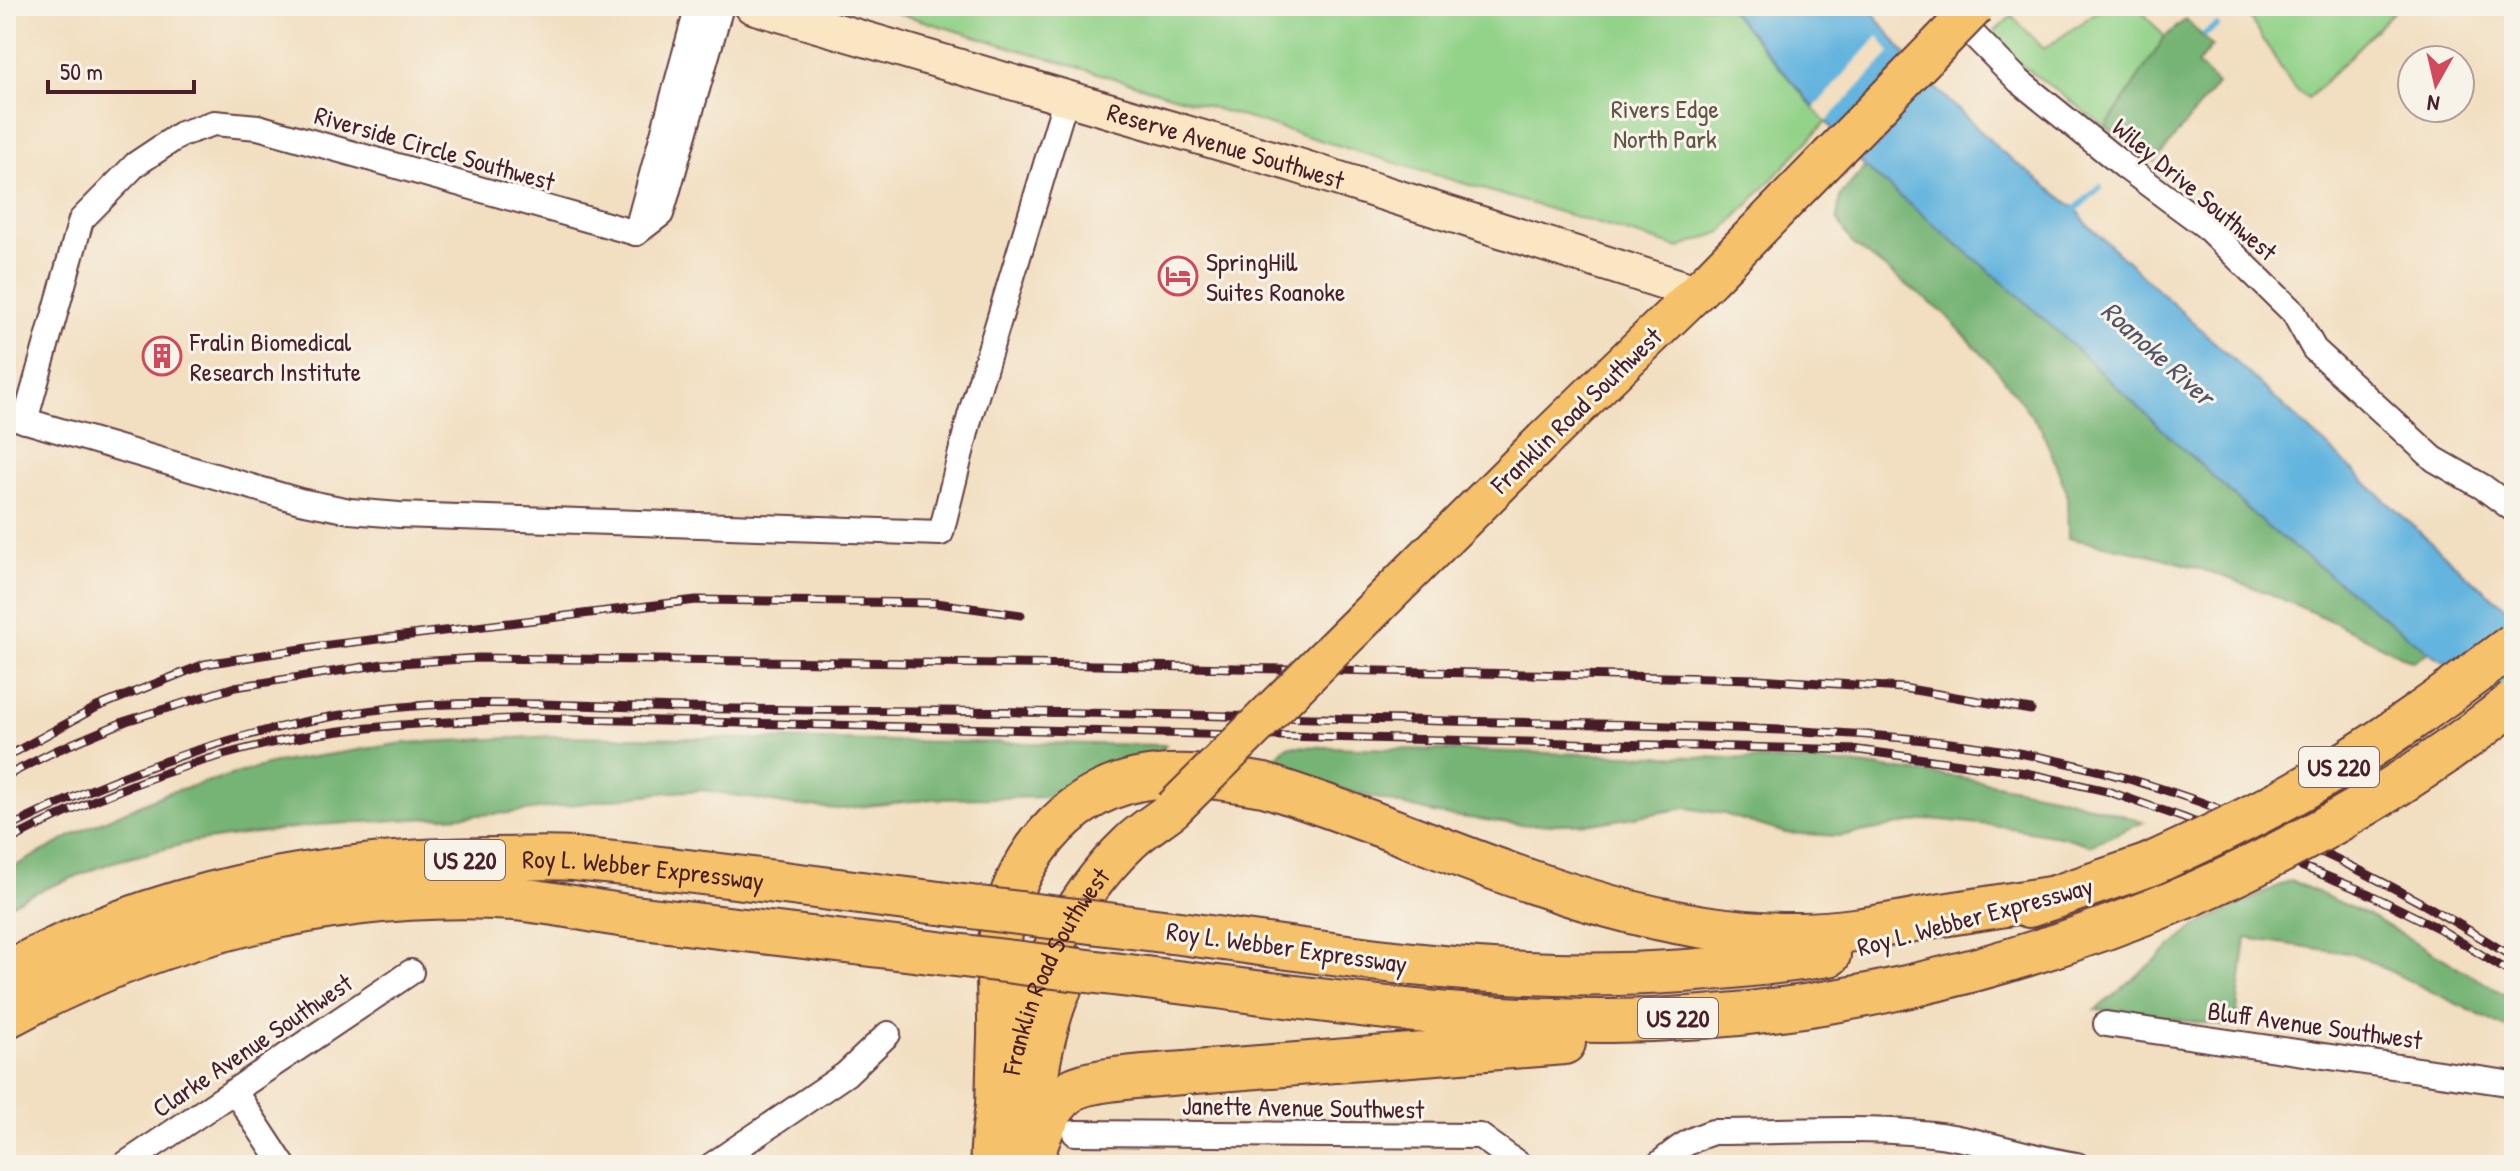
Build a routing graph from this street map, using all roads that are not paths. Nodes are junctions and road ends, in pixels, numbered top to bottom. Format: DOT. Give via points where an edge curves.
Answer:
graph roads {
  1 [pos="698,6"];
  2 [pos="721,6"];
  3 [pos="752,6"];
  4 [pos="1945,6"];
  5 [pos="1976,6"];
  6 [pos="1066,98"];
  7 [pos="636,233"];
  8 [pos="1696,292"];
  9 [pos="16,418"];
  10 [pos="2514,510"];
  11 [pos="2514,644"];
  12 [pos="2514,702"];
  13 [pos="1173,809"];
  14 [pos="2056,897"];
  15 [pos="411,972"];
  16 [pos="6,973"];
  17 [pos="1833,1002"];
  18 [pos="6,1017"];
  19 [pos="2106,1024"];
  20 [pos="888,1034"];
  21 [pos="2514,1084"];
  22 [pos="235,1092"];
  23 [pos="1075,1133"];
  24 [pos="2033,1161"];
  25 [pos="718,1163"];
  26 [pos="124,1165"];
  27 [pos="283,1165"];
  28 [pos="992,1165"];
  29 [pos="1000,1165"];
  30 [pos="1030,1165"];
  31 [pos="1520,1165"];
  32 [pos="1658,1165"];
  33 [pos="2077,1165"];
  1 -- 7 [label="street"];
  2 -- 7 [label="street" via="661,214"];
  3 -- 6 [label="main road, Reserve Avenue Southwest"];
  4 -- 10 [label="street, Wiley Drive Southwest" via="2019,81 2204,225 2294,313 2314,349 2434,459"];
  5 -- 8 [label="main road, Franklin Road Southwest, bridge"];
  6 -- 8 [label="main road, Reserve Avenue Southwest"];
  6 -- 9 [label="street, Riverside Circle Southwest" via="970,416 941,533 350,511"];
  7 -- 9 [label="street, Riverside Circle Southwest" via="258,127 214,123 181,134 136,164 81,220"];
  8 -- 13 [label="main road, Franklin Road Southwest, bridge"];
  11 -- 14 [label="highway, Roy L. Webber Expressway / US 220, bridge" via="2429,709 2299,791 2149,865"];
  12 -- 17 [label="highway, Roy L. Webber Expressway / US 220, bridge" via="2430,763 2266,862 2118,925 1978,971"];
  13 -- 29 [label="main road, Franklin Road Southwest" via="1132,840 1092,885 1041,972 1012,1065"];
  13 -- 30 [label="main road, Franklin Road Southwest" via="1110,899 1057,1001 1041,1057"];
  14 -- 16 [label="highway, Roy L. Webber Expressway / US 220, bridge" via="1914,938 1781,962 1673,972 1539,974 1429,966 571,859 434,860 355,866 212,892 89,934"];
  14 -- 28 [label="highway" via="1852,932 1752,932 1614,907 1264,785 1204,776 1137,780 1094,796 1063,817 1018,879 1001,933"];
  15 -- 22 [label="street, Clarke Avenue Southwest"];
  17 -- 18 [label="highway, Roy L. Webber Expressway / US 220, bridge" via="1612,1021 1437,1012 514,899 392,902 294,914 174,944 95,973"];
  17 -- 30 [label="highway" via="1684,1033 1081,1085 1051,1113"];
  19 -- 21 [label="street, Bluff Avenue Southwest"];
  20 -- 25 [label="street" via="846,1074"];
  22 -- 26 [label="street, Clarke Avenue Southwest"];
  22 -- 27 [label="street"];
  23 -- 31 [label="street, Janette Avenue Southwest" via="1480,1136"];
  24 -- 32 [label="street" via="1967,1139 1921,1132 1713,1132 1676,1148"];
  24 -- 33 [label="street"];
}
